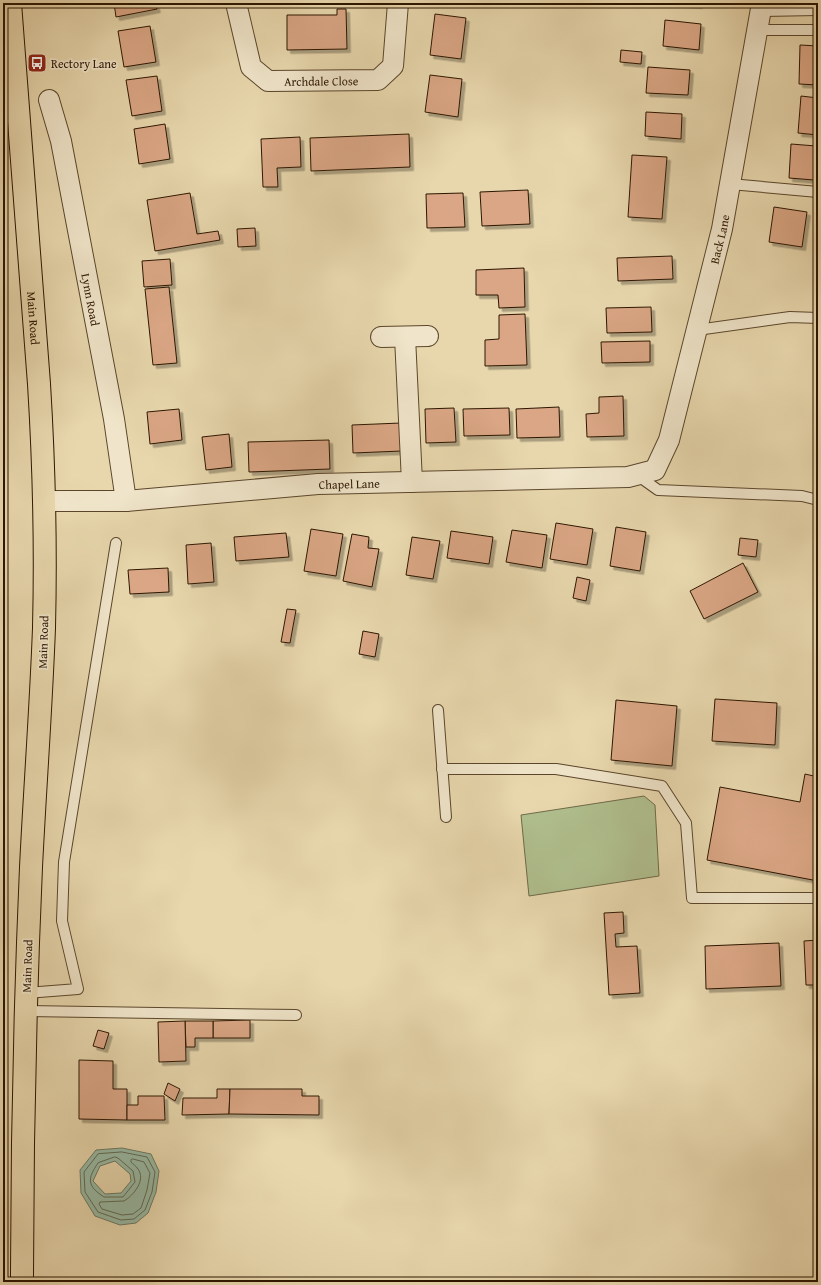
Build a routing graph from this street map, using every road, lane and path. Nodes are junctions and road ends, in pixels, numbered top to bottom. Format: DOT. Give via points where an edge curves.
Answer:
graph roads {
  1 [pos="10,3"];
  2 [pos="236,3"];
  3 [pos="398,3"];
  4 [pos="762,7"];
  5 [pos="818,10"];
  6 [pos="757,30"];
  7 [pos="818,30"];
  8 [pos="49,100"];
  9 [pos="730,184"];
  10 [pos="818,192"];
  11 [pos="818,318"];
  12 [pos="697,330"];
  13 [pos="428,336"];
  14 [pos="381,337"];
  15 [pos="405,337"];
  16 [pos="646,473"];
  17 [pos="412,482"];
  18 [pos="818,500"];
  19 [pos="44,501"];
  20 [pos="126,501"];
  21 [pos="116,543"];
  22 [pos="438,710"];
  23 [pos="442,769"];
  24 [pos="446,816"];
  25 [pos="818,898"];
  26 [pos="26,1002"];
  27 [pos="296,1015"];
  28 [pos="22,1282"];
  1 -- 19 [label="highway, Main Road" via="39,384"];
  2 -- 3 [label="street, Archdale Close" via="251,67 268,81 276,81 378,80 393,66"];
  4 -- 5 [label="lane"];
  4 -- 6 [label="street, Back Lane"];
  6 -- 7 [label="lane"];
  6 -- 9 [label="street, Back Lane"];
  8 -- 20 [label="street, Lynn Road" via="61,141 114,419"];
  9 -- 10 [label="lane"];
  9 -- 12 [label="street, Back Lane" via="722,229"];
  11 -- 12 [label="lane" via="790,317"];
  12 -- 16 [label="street, Back Lane" via="670,440"];
  13 -- 15 [label="street"];
  14 -- 15 [label="street"];
  15 -- 17 [label="street"];
  16 -- 17 [label="street, Chapel Lane" via="628,477"];
  16 -- 18 [label="lane" via="658,490 802,496"];
  17 -- 20 [label="street, Chapel Lane" via="318,484"];
  19 -- 20 [label="street, Chapel Lane"];
  19 -- 26 [label="highway, Main Road" via="43,652"];
  21 -- 26 [label="lane" via="64,862 62,921 78,989"];
  22 -- 23 [label="lane"];
  23 -- 24 [label="lane"];
  23 -- 25 [label="lane" via="556,769 662,786 686,823 692,898"];
  26 -- 27 [label="lane"];
  26 -- 28 [label="highway, Main Road"];
}
